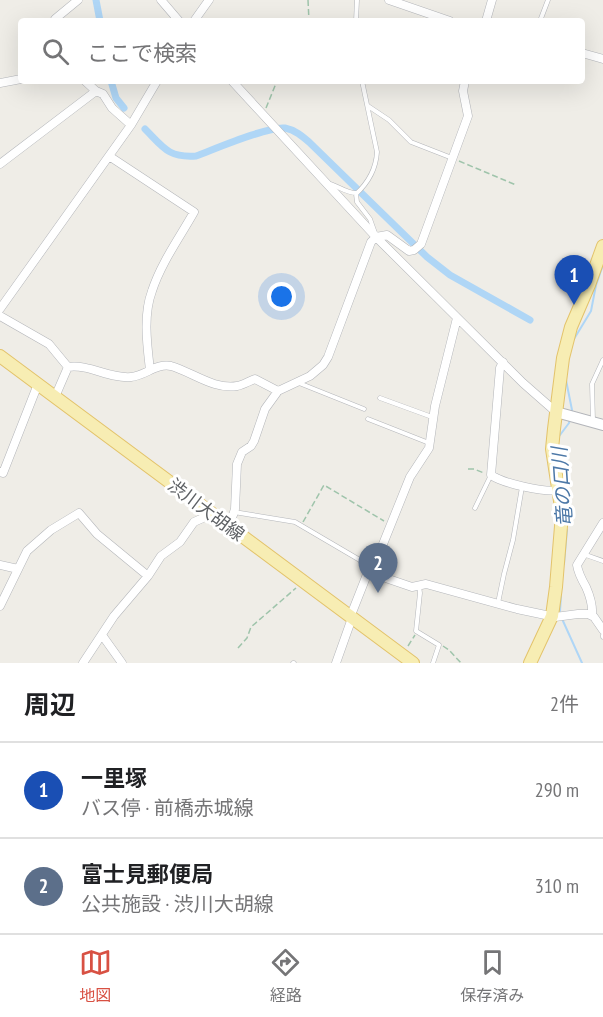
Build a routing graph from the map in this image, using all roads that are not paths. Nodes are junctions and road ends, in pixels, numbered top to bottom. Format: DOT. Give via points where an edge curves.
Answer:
graph roads {
  1 [pos="78,0"];
  2 [pos="161,0"];
  3 [pos="209,0"];
  4 [pos="357,0"];
  5 [pos="389,0"];
  6 [pos="492,0"];
  7 [pos="548,0"];
  8 [pos="56,18"];
  9 [pos="176,18"];
  10 [pos="196,18"];
  11 [pos="356,18"];
  12 [pos="441,18"];
  13 [pos="487,18"];
  14 [pos="541,18"];
  15 [pos="585,53"];
  16 [pos="603,58"];
  17 [pos="18,80"];
  18 [pos="0,83"];
  19 [pos="88,84"];
  20 [pos="155,84"];
  21 [pos="235,84"];
  22 [pos="363,84"];
  23 [pos="464,84"];
  24 [pos="96,91"];
  25 [pos="368,106"];
  26 [pos="131,124"];
  27 [pos="109,156"];
  28 [pos="452,159"];
  29 [pos="0,164"];
  30 [pos="326,182"];
  31 [pos="357,194"];
  32 [pos="376,237"];
  33 [pos="603,246"];
  34 [pos="0,309"];
  35 [pos="0,316"];
  36 [pos="457,318"];
  37 [pos="0,356"];
  38 [pos="603,360"];
  39 [pos="503,362"];
  40 [pos="68,367"];
  41 [pos="150,370"];
  42 [pos="295,382"];
  43 [pos="38,384"];
  44 [pos="278,391"];
  45 [pos="55,397"];
  46 [pos="380,398"];
  47 [pos="364,409"];
  48 [pos="556,412"];
  49 [pos="433,417"];
  50 [pos="368,419"];
  51 [pos="598,424"];
  52 [pos="430,443"];
  53 [pos="0,472"];
  54 [pos="491,475"];
  55 [pos="522,486"];
  56 [pos="559,490"];
  57 [pos="476,508"];
  58 [pos="234,512"];
  59 [pos="212,514"];
  60 [pos="603,523"];
  61 [pos="225,524"];
  62 [pos="583,554"];
  63 [pos="603,561"];
  64 [pos="0,565"];
  65 [pos="18,569"];
  66 [pos="370,569"];
  67 [pos="148,576"];
  68 [pos="419,586"];
  69 [pos="1,600"];
  70 [pos="498,604"];
  71 [pos="552,616"];
  72 [pos="592,616"];
  73 [pos="350,617"];
  74 [pos="603,630"];
  75 [pos="102,635"];
  76 [pos="408,660"];
  77 [pos="83,663"];
  78 [pos="122,663"];
  79 [pos="336,663"];
  80 [pos="433,663"];
  81 [pos="530,663"];
  1 -- 8 [label="street"];
  2 -- 9 [label="street"];
  3 -- 10 [label="street"];
  4 -- 11 [label="lane"];
  5 -- 12 [label="street"];
  6 -- 13 [label="street"];
  7 -- 14 [label="lane"];
  15 -- 16 [label="street"];
  17 -- 18 [label="street"];
  19 -- 24 [label="street"];
  20 -- 26 [label="street"];
  21 -- 30 [label="street"];
  22 -- 25 [label="lane"];
  23 -- 28 [label="street" via="468,116"];
  24 -- 26 [label="street"];
  24 -- 29 [label="street"];
  25 -- 28 [label="lane" via="411,142"];
  25 -- 31 [label="lane" via="376,162"];
  26 -- 27 [label="street"];
  27 -- 34 [label="street"];
  27 -- 41 [label="street" via="195,212 151,292 146,320"];
  28 -- 32 [label="street" via="418,247 409,251 387,235"];
  30 -- 31 [label="lane"];
  30 -- 32 [label="street"];
  31 -- 32 [label="lane" via="357,202 370,219"];
  32 -- 36 [label="street"];
  32 -- 42 [label="street" via="328,357 318,370"];
  33 -- 48 [label="main road" via="567,338"];
  35 -- 40 [label="street" via="49,344"];
  36 -- 39 [label="street"];
  36 -- 49 [label="street"];
  37 -- 43 [label="main road, 渋川大胡線"];
  38 -- 51 [label="lane" via="592,384"];
  39 -- 48 [label="street"];
  39 -- 54 [label="street"];
  40 -- 41 [label="street" via="79,365 119,377 135,377"];
  40 -- 45 [label="street"];
  41 -- 44 [label="street" via="170,366 222,386 237,386 255,379"];
  42 -- 44 [label="street"];
  42 -- 47 [label="lane"];
  43 -- 45 [label="main road, 渋川大胡線"];
  43 -- 53 [label="street" via="3,473"];
  44 -- 58 [label="street" via="265,409 254,441 237,464"];
  45 -- 59 [label="main road, 渋川大胡線"];
  46 -- 49 [label="lane"];
  48 -- 51 [label="street"];
  48 -- 56 [label="main road" via="552,449"];
  49 -- 52 [label="street"];
  50 -- 52 [label="lane"];
  52 -- 66 [label="street" via="410,477"];
  54 -- 55 [label="street"];
  54 -- 57 [label="lane"];
  55 -- 56 [label="street"];
  55 -- 70 [label="lane"];
  56 -- 71 [label="main road" via="562,525"];
  58 -- 61 [label="street"];
  58 -- 66 [label="lane" via="295,522"];
  59 -- 61 [label="main road, 渋川大胡線"];
  59 -- 67 [label="street" via="195,522 180,542 160,556"];
  60 -- 62 [label="street"];
  61 -- 73 [label="main road, 渋川大胡線"];
  62 -- 63 [label="lane"];
  62 -- 72 [label="street" via="577,568 588,590"];
  64 -- 65 [label="street"];
  65 -- 67 [label="street" via="27,551 79,513 97,534"];
  65 -- 69 [label="street"];
  66 -- 68 [label="street" via="412,587"];
  66 -- 73 [label="street"];
  67 -- 75 [label="street"];
  68 -- 70 [label="street"];
  68 -- 80 [label="lane" via="416,631 439,645"];
  70 -- 71 [label="street"];
  71 -- 72 [label="street"];
  71 -- 81 [label="main road"];
  72 -- 74 [label="street"];
  73 -- 76 [label="main road, 渋川大胡線"];
  73 -- 79 [label="street"];
  75 -- 77 [label="street"];
  75 -- 78 [label="street"];
}
